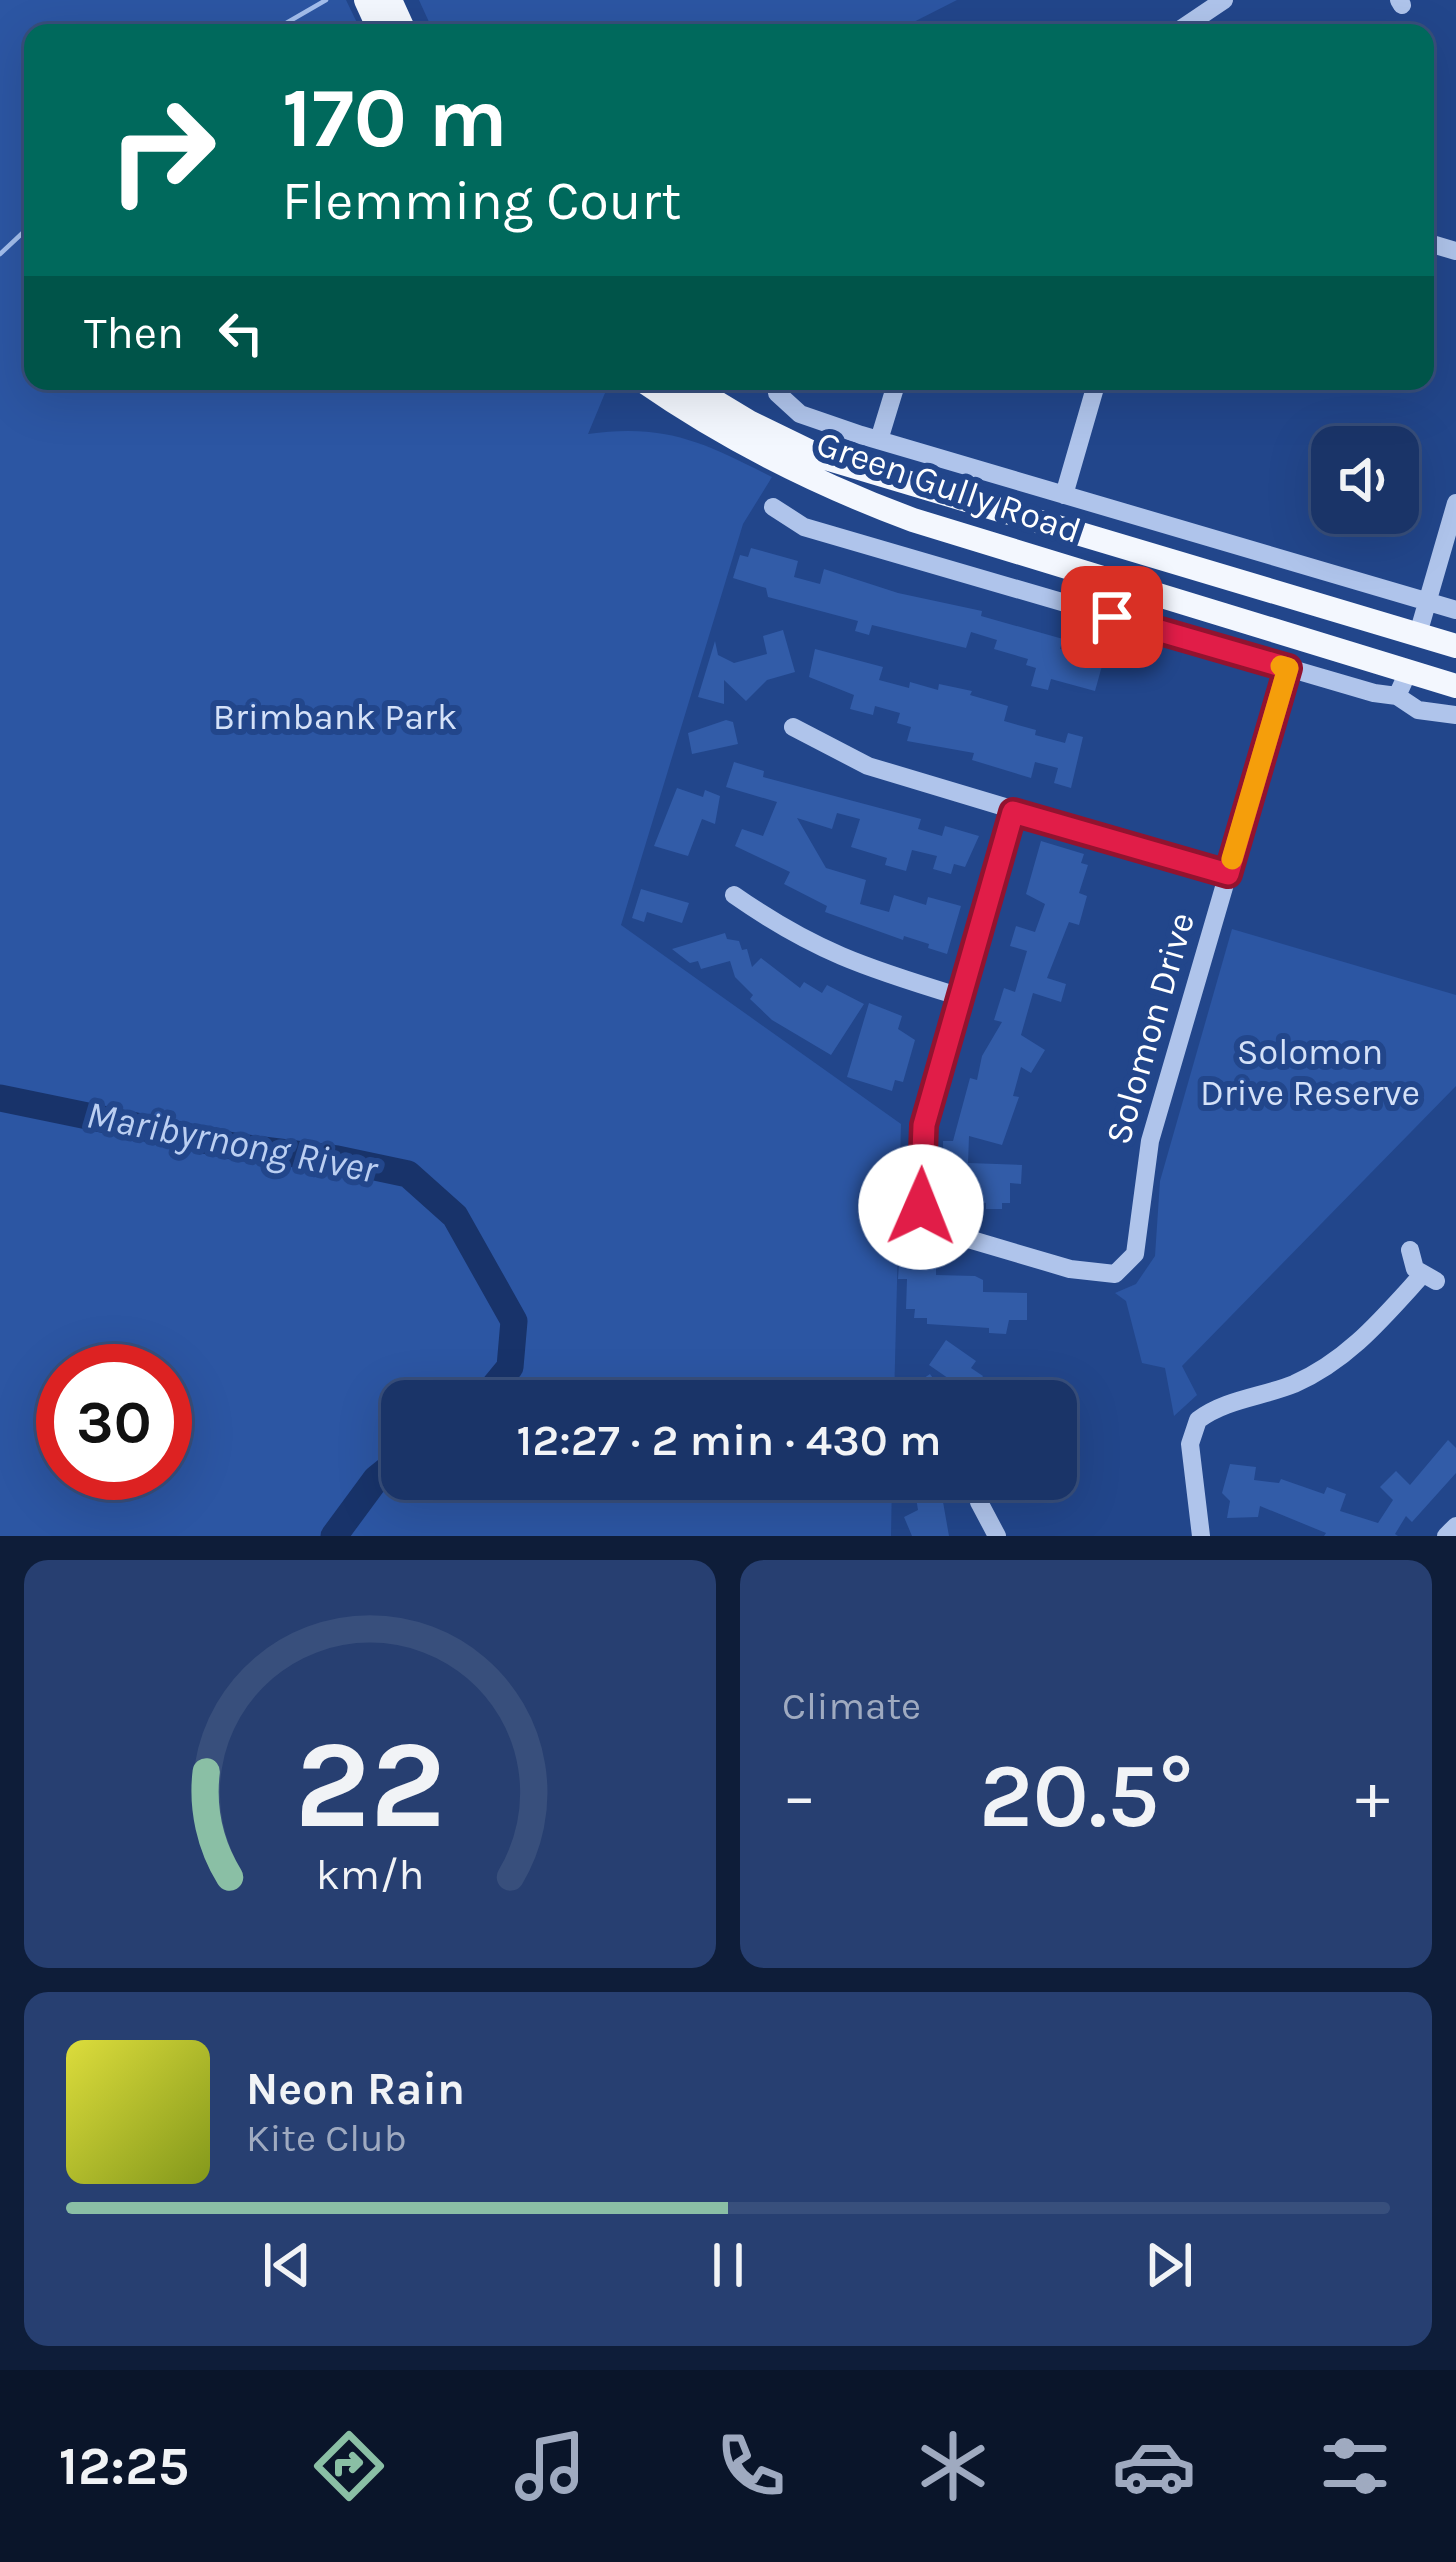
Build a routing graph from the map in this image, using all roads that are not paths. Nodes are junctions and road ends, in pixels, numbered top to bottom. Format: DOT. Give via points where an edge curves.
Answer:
graph roads {
  1 [pos="1224,0"];
  2 [pos="1191,24"];
  3 [pos="657,390"];
  4 [pos="696,390"];
  5 [pos="894,390"];
  6 [pos="1094,390"];
  7 [pos="777,393"];
  8 [pos="879,440"];
  9 [pos="1064,495"];
  10 [pos="1456,503"];
  11 [pos="773,507"];
  12 [pos="1427,602"];
  13 [pos="1456,610"];
  14 [pos="1418,634"];
  15 [pos="1456,646"];
  16 [pos="1288,668"];
  17 [pos="1408,672"];
  18 [pos="1456,686"];
  19 [pos="1396,695"];
  20 [pos="1456,715"];
  21 [pos="793,727"];
  22 [pos="1013,812"];
  23 [pos="1228,874"];
  24 [pos="734,895"];
  25 [pos="958,995"];
  26 [pos="1411,1250"];
  27 [pos="979,1500"];
  28 [pos="1456,1526"];
  29 [pos="997,1536"];
  30 [pos="1201,1536"];
  31 [pos="1446,1536"];
  1 -- 2 [label="street"];
  3 -- 17 [label="main road, Green Gully Road" via="736,442 836,491"];
  4 -- 14 [label="main road, Green Gully Road" via="835,461"];
  5 -- 8 [label="street"];
  6 -- 9 [label="street"];
  7 -- 8 [label="street" via="800,414"];
  8 -- 9 [label="street"];
  9 -- 12 [label="street"];
  10 -- 12 [label="street"];
  11 -- 16 [label="street" via="804,526"];
  12 -- 13 [label="street"];
  12 -- 14 [label="street"];
  14 -- 15 [label="main road, Green Gully Road"];
  14 -- 17 [label="main road"];
  16 -- 19 [label="street"];
  16 -- 23 [label="street, Solomon Drive"];
  17 -- 18 [label="main road, Green Gully Road"];
  17 -- 19 [label="street"];
  19 -- 20 [label="street" via="1418,710"];
  21 -- 22 [label="street" via="868,766"];
  22 -- 23 [label="street"];
  22 -- 25 [label="street"];
  23 -- 25 [label="street, Solomon Drive" via="1150,1141 1135,1254 1126,1268 1108,1275 1070,1269 938,1230 924,1217 924,1125"];
  24 -- 25 [label="street" via="848,962"];
  26 -- 30 [label="street" via="1428,1279 1341,1359 1198,1420 1190,1444"];
  27 -- 29 [label="street"];
  28 -- 31 [label="street"];
}
